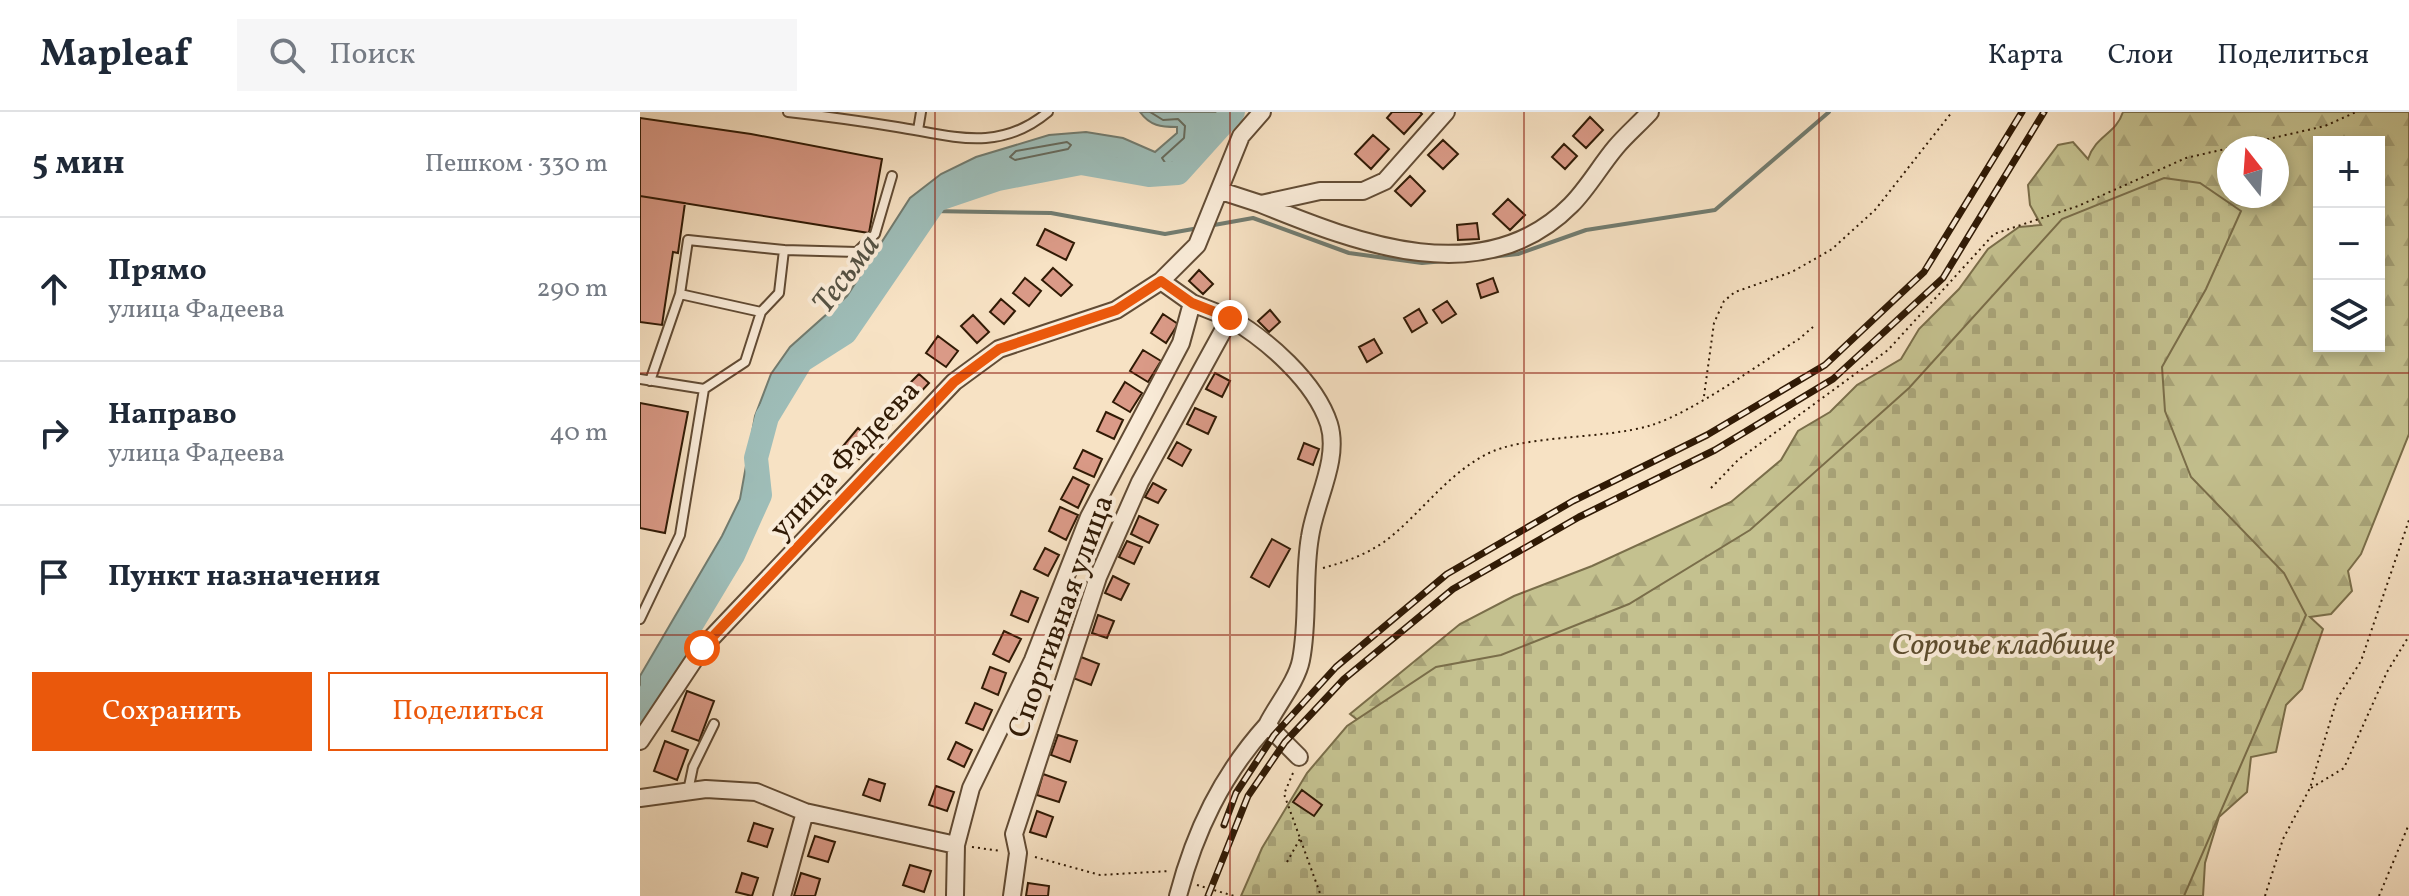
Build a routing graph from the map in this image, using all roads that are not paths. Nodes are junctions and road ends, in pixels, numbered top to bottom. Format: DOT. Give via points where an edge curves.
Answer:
graph roads {
  1 [pos="788,112"];
  2 [pos="921,112"];
  3 [pos="1048,112"];
  4 [pos="1262,112"];
  5 [pos="1446,112"];
  6 [pos="1650,112"];
  7 [pos="918,130"];
  8 [pos="892,176"];
  9 [pos="1221,191"];
  10 [pos="1261,204"];
  11 [pos="784,250"];
  12 [pos="1161,281"];
  13 [pos="680,294"];
  14 [pos="1192,303"];
  15 [pos="761,312"];
  16 [pos="1230,318"];
  17 [pos="640,379"];
  18 [pos="650,381"];
  19 [pos="704,389"];
  20 [pos="640,619"];
  21 [pos="714,724"];
  22 [pos="1267,725"];
  23 [pos="640,741"];
  24 [pos="1299,757"];
  25 [pos="688,791"];
  26 [pos="640,798"];
  27 [pos="805,812"];
  28 [pos="956,845"];
  29 [pos="782,896"];
  30 [pos="955,896"];
  31 [pos="1012,896"];
  32 [pos="1178,896"];
  1 -- 7 [label="lane"];
  2 -- 7 [label="lane"];
  3 -- 7 [label="lane" via="1029,128 985,139 948,139"];
  4 -- 9 [label="street, улица Фадеева" via="1241,136"];
  5 -- 10 [label="street" via="1385,181 1363,191 1320,191"];
  6 -- 10 [label="street" via="1570,206 1514,244 1486,253 1403,251 1334,233"];
  8 -- 11 [label="lane" via="875,234 857,252"];
  9 -- 10 [label="street"];
  9 -- 12 [label="street, улица Фадеева" via="1197,245"];
  11 -- 13 [label="lane" via="688,240"];
  11 -- 15 [label="lane" via="779,293"];
  12 -- 14 [label="street"];
  12 -- 23 [label="street, улица Фадеева" via="1116,310 999,349 954,382 702,648"];
  13 -- 15 [label="lane"];
  13 -- 18 [label="lane"];
  14 -- 16 [label="street"];
  14 -- 28 [label="street, Спортивная улица" via="1181,343 1089,517 1033,660 971,788"];
  15 -- 19 [label="lane" via="745,362"];
  16 -- 22 [label="street" via="1286,360 1324,410 1330,428 1330,459 1310,536 1301,662"];
  16 -- 31 [label="street, Спортивная улица" via="1140,482 1098,577 1014,834 1018,853"];
  17 -- 18 [label="lane"];
  18 -- 19 [label="lane"];
  19 -- 20 [label="lane" via="680,535"];
  21 -- 25 [label="lane" via="693,767"];
  22 -- 24 [label="street"];
  22 -- 32 [label="street" via="1216,793"];
  25 -- 26 [label="street"];
  25 -- 27 [label="street" via="756,792"];
  27 -- 28 [label="street"];
  27 -- 29 [label="street"];
  28 -- 30 [label="street, Спортивная улица"];
}
